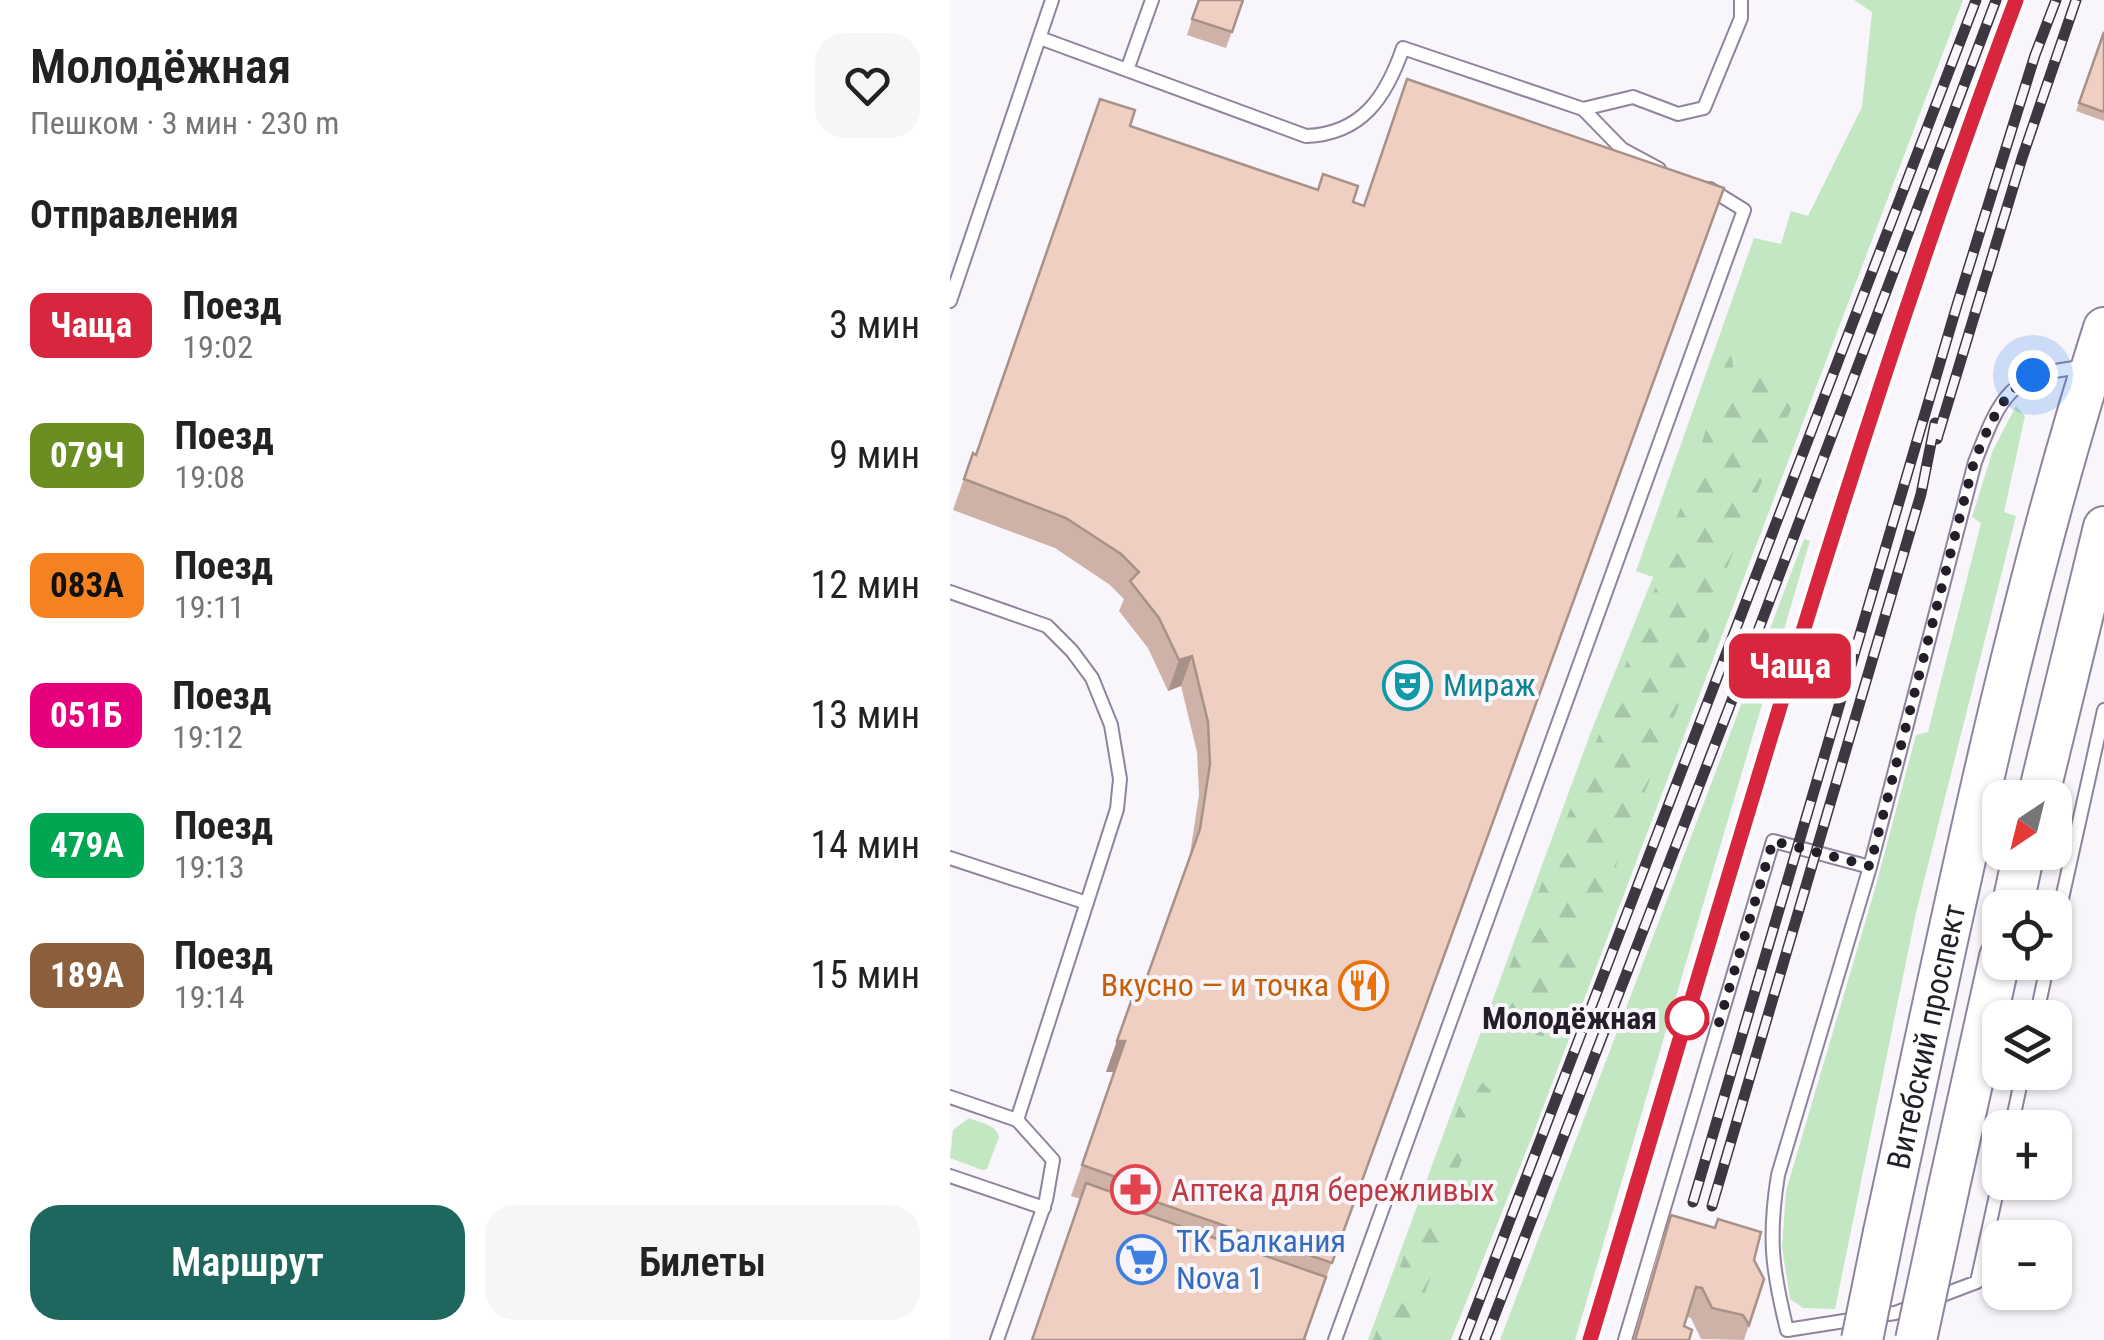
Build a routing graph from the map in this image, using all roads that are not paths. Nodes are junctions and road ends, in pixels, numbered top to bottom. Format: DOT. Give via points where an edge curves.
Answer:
graph roads {
  1 [pos="1052,0"];
  2 [pos="1152,0"];
  3 [pos="1741,0"];
  4 [pos="1040,38"];
  5 [pos="1127,70"];
  6 [pos="1583,109"];
  7 [pos="1666,172"];
  8 [pos="1703,186"];
  9 [pos="950,301"];
  10 [pos="2104,328"];
  11 [pos="2092,366"];
  12 [pos="2104,527"];
  13 [pos="950,592"];
  14 [pos="2104,710"];
  15 [pos="2042,780"];
  16 [pos="950,858"];
  17 [pos="1870,866"];
  18 [pos="2064,890"];
  19 [pos="1087,903"];
  20 [pos="1995,980"];
  21 [pos="950,1098"];
  22 [pos="1017,1120"];
  23 [pos="950,1176"];
  24 [pos="1995,1200"];
  25 [pos="1044,1208"];
  26 [pos="1782,1335"];
  27 [pos="997,1340"];
  28 [pos="1335,1340"];
  29 [pos="1625,1340"];
  30 [pos="1862,1340"];
  31 [pos="1916,1340"];
  1 -- 4 [label="lane"];
  2 -- 5 [label="lane"];
  3 -- 6 [label="lane" via="1741,18 1704,108 1678,114 1633,97"];
  4 -- 5 [label="lane"];
  4 -- 9 [label="lane"];
  5 -- 6 [label="lane" via="1306,136 1331,135 1360,118 1390,84 1403,48"];
  6 -- 7 [label="lane" via="1622,149"];
  8 -- 28 [label="lane" via="1744,210"];
  10 -- 11 [label="main road, Витебский проспект"];
  11 -- 17 [label="lane" via="2048,370 2018,383 1987,430"];
  11 -- 30 [label="main road, Витебский проспект, bridge" via="1974,823"];
  12 -- 15 [label="main road"];
  13 -- 19 [label="lane" via="1046,626 1072,651 1103,699 1120,786"];
  14 -- 18 [label="lane"];
  16 -- 19 [label="lane"];
  17 -- 26 [label="lane" via="1778,1175 1770,1223"];
  17 -- 29 [label="lane" via="1773,841"];
  19 -- 22 [label="lane"];
  20 -- 31 [label="main road, Витебский проспект, bridge"];
  21 -- 22 [label="lane"];
  22 -- 25 [label="lane" via="1053,1160"];
  23 -- 25 [label="lane"];
  24 -- 26 [label="lane" via="1977,1282 1895,1313"];
  25 -- 27 [label="lane"];
}
